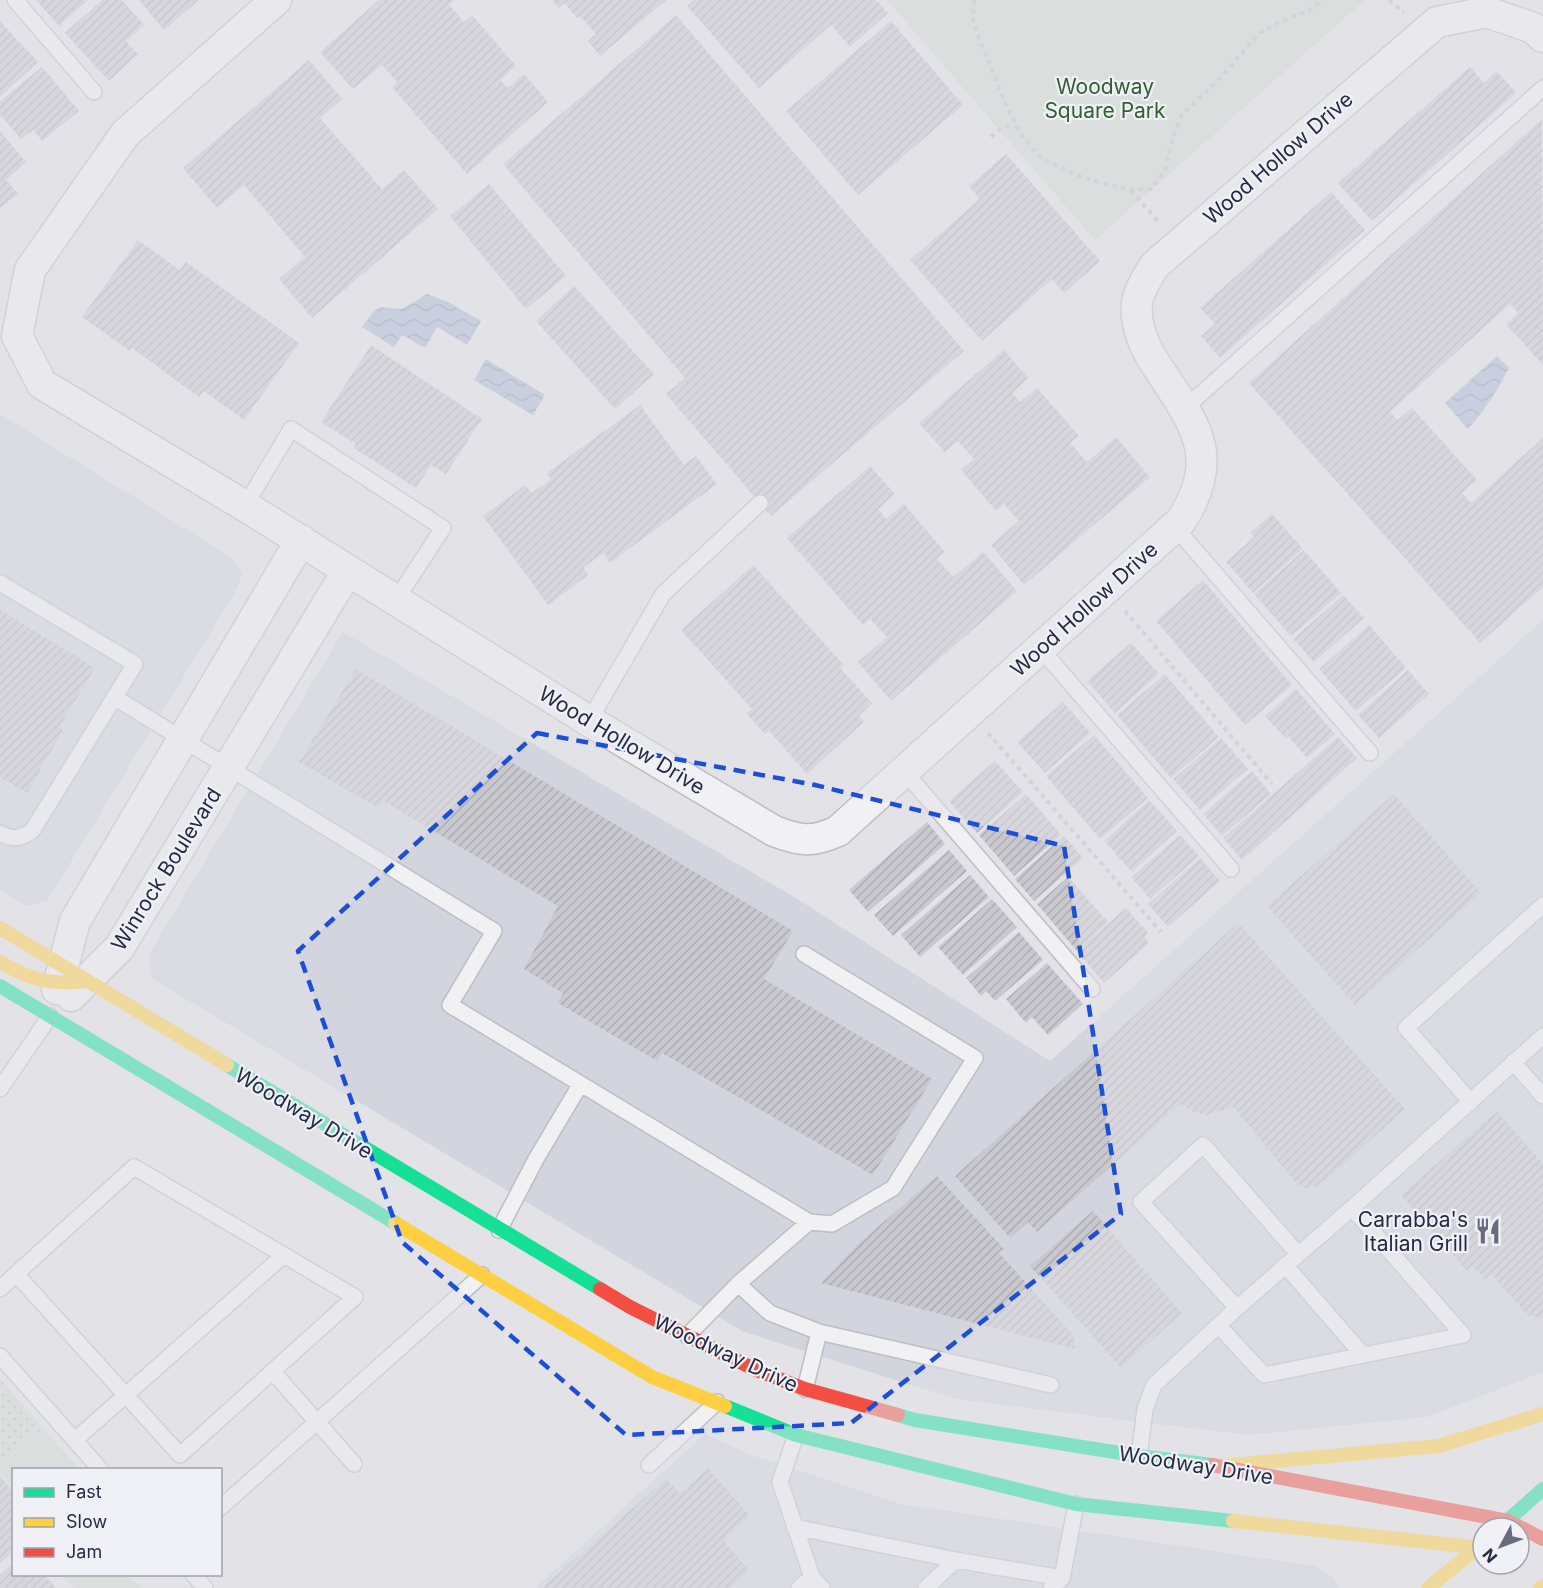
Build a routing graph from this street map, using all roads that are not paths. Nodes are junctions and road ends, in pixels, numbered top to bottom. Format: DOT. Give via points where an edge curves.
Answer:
graph roads {
  1 [pos="15,0"];
  2 [pos="272,1"];
  3 [pos="1543,37"];
  4 [pos="1543,88"];
  5 [pos="94,92"];
  6 [pos="1184,409"];
  7 [pos="760,504"];
  8 [pos="245,506"];
  9 [pos="1174,527"];
  10 [pos="301,540"];
  11 [pos="348,570"];
  12 [pos="0,583"];
  13 [pos="396,600"];
  14 [pos="1040,648"];
  15 [pos="114,698"];
  16 [pos="589,721"];
  17 [pos="183,739"];
  18 [pos="1370,753"];
  19 [pos="229,767"];
  20 [pos="904,771"];
  21 [pos="0,833"];
  22 [pos="1231,869"];
  23 [pos="1543,905"];
  24 [pos="0,928"];
  25 [pos="804,954"];
  26 [pos="0,962"];
  27 [pos="69,977"];
  28 [pos="0,986"];
  29 [pos="1092,989"];
  30 [pos="50,1016"];
  31 [pos="1543,1036"];
  32 [pos="1513,1062"];
  33 [pos="580,1085"];
  34 [pos="0,1089"];
  35 [pos="1543,1096"];
  36 [pos="1471,1102"];
  37 [pos="1352,1208"];
  38 [pos="809,1222"];
  39 [pos="497,1235"];
  40 [pos="1298,1254"];
  41 [pos="284,1255"];
  42 [pos="1285,1265"];
  43 [pos="484,1271"];
  44 [pos="16,1274"];
  45 [pos="738,1284"];
  46 [pos="0,1289"];
  47 [pos="1237,1308"];
  48 [pos="1219,1326"];
  49 [pos="819,1332"];
  50 [pos="687,1336"];
  51 [pos="1362,1354"];
  52 [pos="0,1356"];
  53 [pos="273,1372"];
  54 [pos="1050,1385"];
  55 [pos="126,1395"];
  56 [pos="804,1395"];
  57 [pos="717,1402"];
  58 [pos="1543,1414"];
  59 [pos="317,1422"];
  60 [pos="797,1429"];
  61 [pos="75,1440"];
  62 [pos="1138,1456"];
  63 [pos="354,1464"];
  64 [pos="649,1465"];
  65 [pos="1221,1466"];
  66 [pos="99,1468"];
  67 [pos="1543,1489"];
  68 [pos="1076,1504"];
  69 [pos="222,1506"];
  70 [pos="1513,1516"];
  71 [pos="1471,1517"];
  72 [pos="794,1527"];
  73 [pos="1471,1545"];
  74 [pos="1471,1554"];
  75 [pos="956,1560"];
  76 [pos="194,1576"];
  77 [pos="817,1582"];
  78 [pos="1056,1583"];
  79 [pos="205,1588"];
  80 [pos="799,1588"];
  81 [pos="926,1588"];
  82 [pos="1428,1588"];
  1 -- 5 [label="lane"];
  2 -- 8 [label="street" via="125,134 30,270 17,336 42,384"];
  3 -- 6 [label="street, Wood Hollow Drive" via="1533,28 1486,12 1437,22 1155,265 1137,302 1138,321 1144,346"];
  4 -- 6 [label="lane"];
  6 -- 9 [label="street, Wood Hollow Drive" via="1195,426 1203,456 1195,500"];
  7 -- 16 [label="lane" via="663,594"];
  8 -- 10 [label="street"];
  8 -- 13 [label="lane" via="291,429 443,528"];
  9 -- 14 [label="street, Wood Hollow Drive"];
  9 -- 18 [label="lane"];
  10 -- 11 [label="street"];
  10 -- 17 [label="street"];
  11 -- 13 [label="street, Wood Hollow Drive"];
  11 -- 19 [label="street, Winrock Boulevard"];
  12 -- 15 [label="lane" via="135,664"];
  13 -- 16 [label="street, Wood Hollow Drive"];
  14 -- 20 [label="street, Wood Hollow Drive"];
  14 -- 22 [label="lane"];
  15 -- 17 [label="lane"];
  15 -- 21 [label="lane" via="32,831 11,839"];
  16 -- 20 [label="street, Wood Hollow Drive" via="774,831 799,840 838,831"];
  17 -- 19 [label="lane"];
  17 -- 27 [label="street" via="75,921"];
  19 -- 27 [label="street, Winrock Boulevard" via="119,948"];
  19 -- 33 [label="lane" via="494,931 450,1005"];
  20 -- 29 [label="lane"];
  23 -- 36 [label="lane" via="1406,1028"];
  24 -- 27 [label="main road, Woodway Drive"];
  25 -- 38 [label="lane" via="975,1058 893,1188 832,1224"];
  26 -- 27 [label="main road" via="25,977"];
  27 -- 30 [label="street, Winrock Boulevard"];
  27 -- 39 [label="main road, Woodway Drive"];
  28 -- 30 [label="main road"];
  30 -- 34 [label="lane"];
  30 -- 43 [label="main road"];
  31 -- 32 [label="lane"];
  32 -- 35 [label="lane"];
  32 -- 36 [label="lane"];
  33 -- 38 [label="lane"];
  33 -- 39 [label="lane"];
  36 -- 37 [label="lane"];
  37 -- 40 [label="lane"];
  37 -- 51 [label="lane" via="1463,1335"];
  38 -- 45 [label="lane"];
  39 -- 50 [label="main road, Woodway Drive"];
  40 -- 42 [label="lane"];
  40 -- 47 [label="lane" via="1203,1145 1141,1202"];
  41 -- 44 [label="lane" via="134,1167"];
  41 -- 53 [label="lane" via="355,1297"];
  41 -- 55 [label="lane"];
  42 -- 47 [label="lane"];
  42 -- 51 [label="lane"];
  43 -- 57 [label="main road" via="652,1377"];
  43 -- 59 [label="lane"];
  44 -- 46 [label="lane"];
  44 -- 55 [label="lane"];
  45 -- 49 [label="lane" via="770,1313"];
  45 -- 50 [label="lane"];
  47 -- 48 [label="lane"];
  48 -- 51 [label="lane" via="1264,1376"];
  48 -- 62 [label="lane" via="1154,1385 1145,1409"];
  49 -- 54 [label="lane"];
  49 -- 56 [label="lane"];
  50 -- 56 [label="main road, Woodway Drive"];
  52 -- 61 [label="lane"];
  53 -- 55 [label="lane" via="180,1455"];
  53 -- 59 [label="lane"];
  55 -- 61 [label="lane"];
  56 -- 62 [label="main road, Woodway Drive" via="915,1420"];
  57 -- 60 [label="main road"];
  57 -- 64 [label="lane"];
  58 -- 65 [label="main road" via="1438,1446"];
  59 -- 63 [label="lane"];
  59 -- 69 [label="lane"];
  60 -- 68 [label="main road"];
  60 -- 72 [label="lane" via="780,1482"];
  61 -- 66 [label="lane"];
  62 -- 65 [label="main road, Woodway Drive"];
  65 -- 71 [label="main road, Woodway Drive"];
  67 -- 70 [label="main road"];
  68 -- 73 [label="main road"];
  68 -- 78 [label="lane"];
  72 -- 75 [label="lane"];
  72 -- 77 [label="lane"];
  74 -- 82 [label="main road"];
  75 -- 78 [label="lane"];
  75 -- 81 [label="lane"];
  76 -- 79 [label="lane"];
  77 -- 80 [label="lane"];
}
